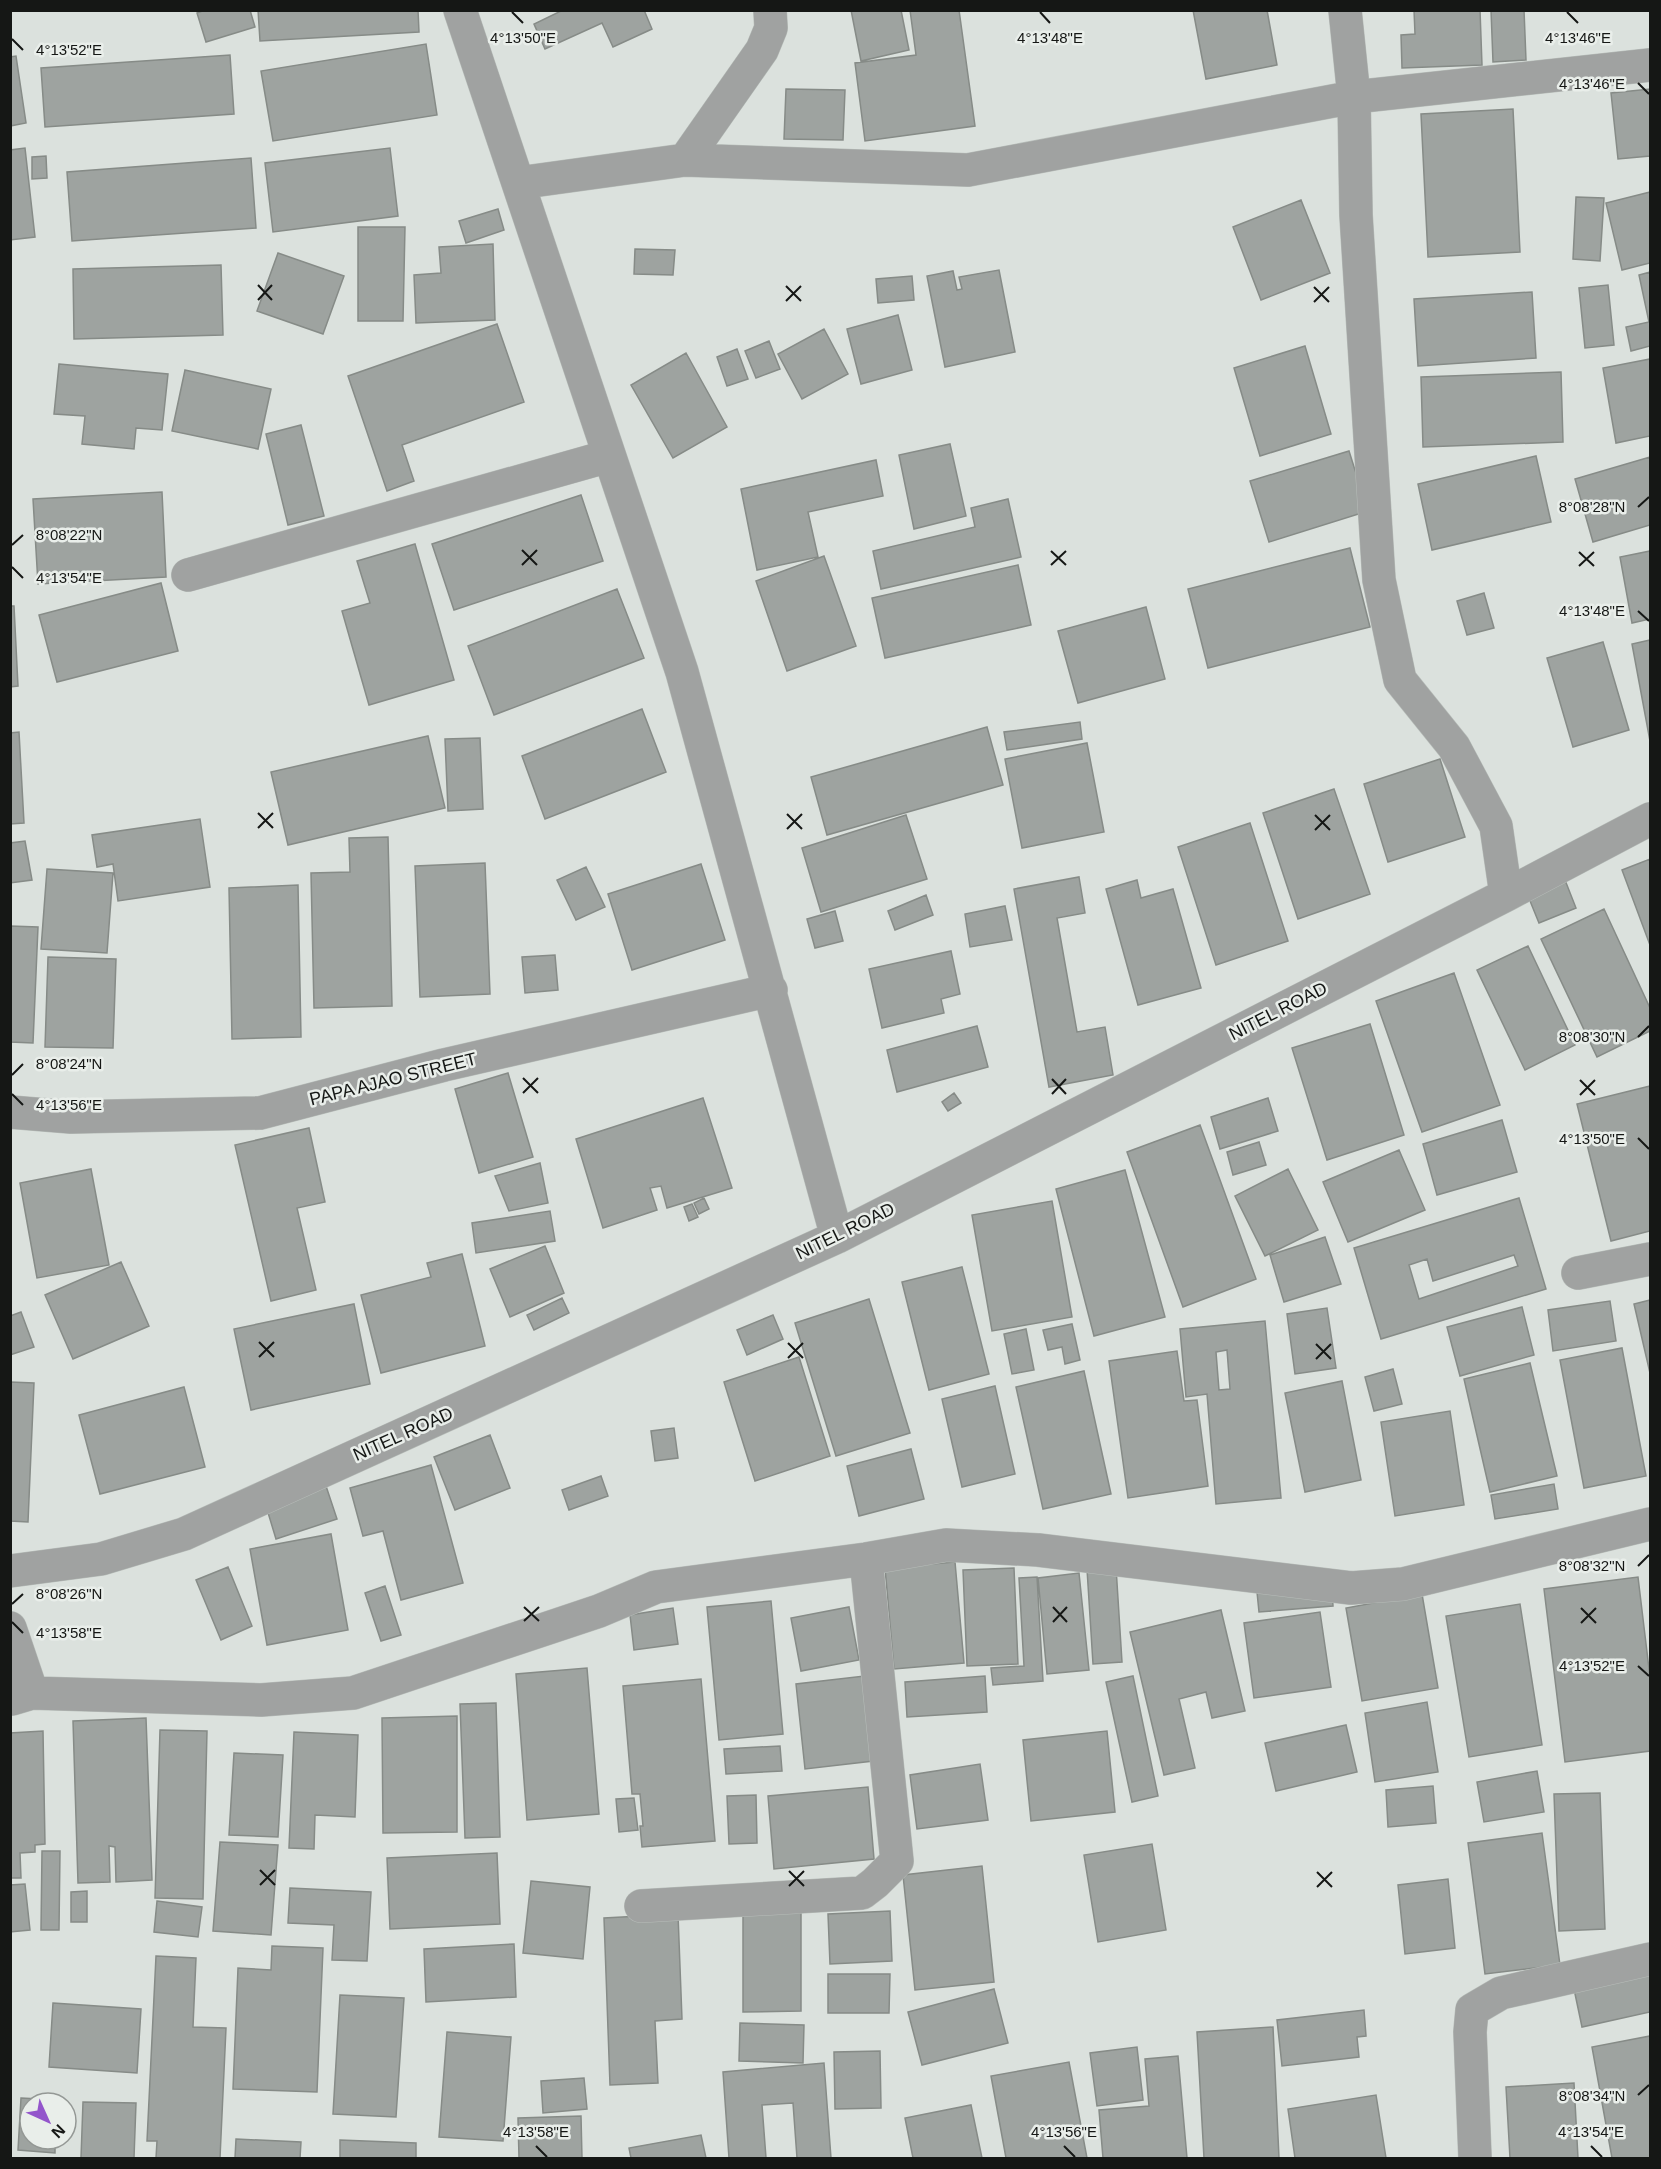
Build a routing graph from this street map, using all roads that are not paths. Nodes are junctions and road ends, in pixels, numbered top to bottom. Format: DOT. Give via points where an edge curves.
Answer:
graph roads {
  1 [pos="459,10"];
  2 [pos="770,10"];
  3 [pos="1346,10"];
  4 [pos="1650,66"];
  5 [pos="1354,97"];
  6 [pos="685,160"];
  7 [pos="518,183"];
  8 [pos="609,456"];
  9 [pos="188,575"];
  10 [pos="1650,819"];
  11 [pos="1506,895"];
  12 [pos="771,990"];
  13 [pos="10,1112"];
  14 [pos="837,1237"];
  15 [pos="1650,1259"];
  16 [pos="1578,1273"];
  17 [pos="1650,1524"];
  18 [pos="866,1559"];
  19 [pos="10,1571"];
  20 [pos="10,1628"];
  21 [pos="21,1696"];
  22 [pos="642,1906"];
  23 [pos="1650,1959"];
  24 [pos="1474,2158"];
  1 -- 7 [label="street"];
  2 -- 6 [label="street" via="771,28 762,50"];
  3 -- 5 [label="street"];
  4 -- 5 [label="street"];
  5 -- 6 [label="street" via="969,170"];
  5 -- 11 [label="street" via="1356,215 1379,580 1400,680 1454,747 1496,826"];
  6 -- 7 [label="street"];
  7 -- 8 [label="street"];
  8 -- 9 [label="street"];
  8 -- 12 [label="street" via="682,672"];
  10 -- 11 [label="street, NITEL ROAD"];
  11 -- 14 [label="street, NITEL ROAD"];
  12 -- 13 [label="street, PAPA AJAO STREET" via="444,1065 260,1113 71,1117"];
  12 -- 14 [label="street"];
  14 -- 19 [label="street, NITEL ROAD" via="184,1534 101,1559"];
  15 -- 16 [label="street"];
  17 -- 18 [label="street" via="1403,1584 1351,1588 1026,1549 946,1545"];
  18 -- 21 [label="street" via="656,1587 599,1611 353,1693 261,1700"];
  18 -- 22 [label="street" via="897,1861 862,1893"];
  20 -- 21 [label="street"];
  23 -- 24 [label="street" via="1501,1993 1472,2010"];
}
